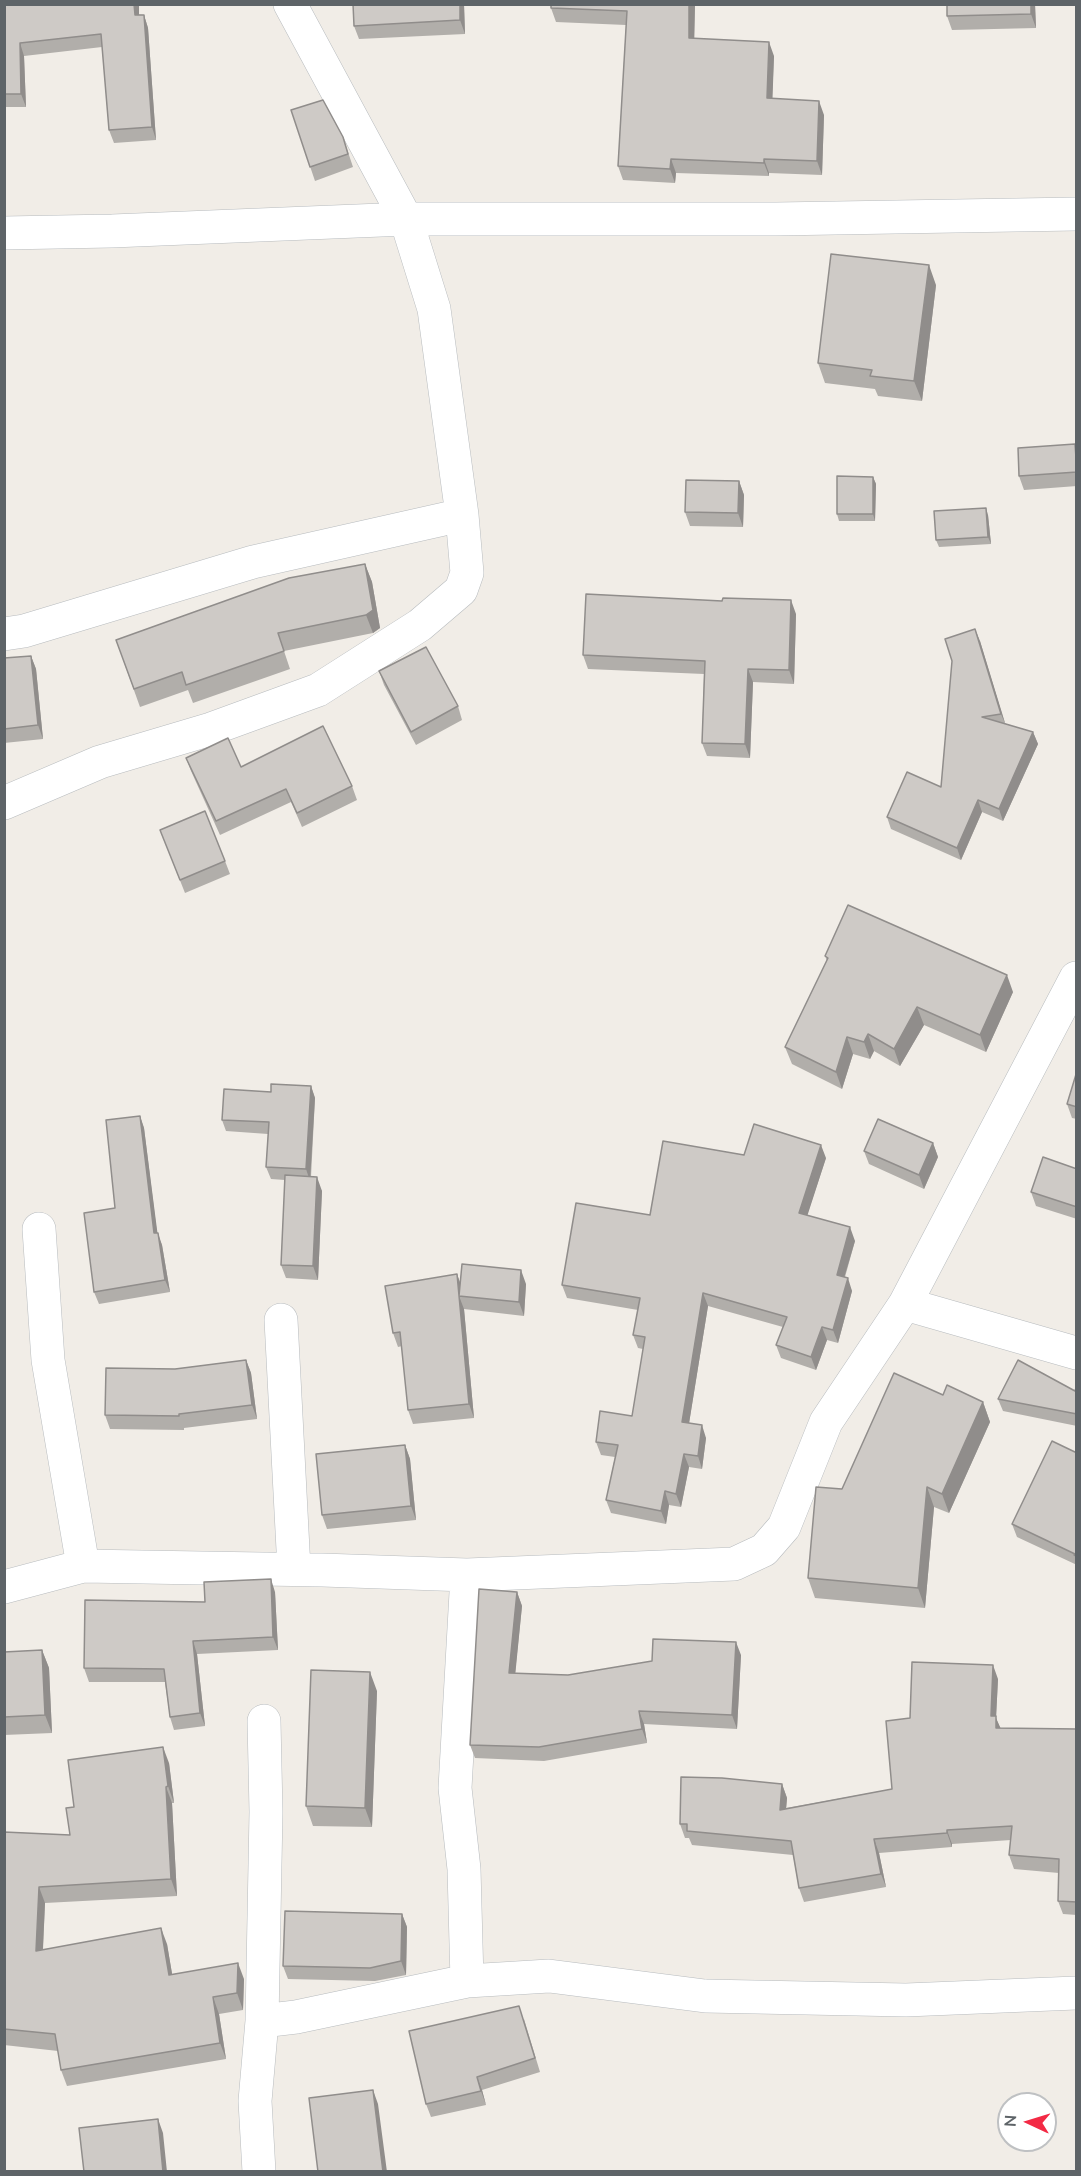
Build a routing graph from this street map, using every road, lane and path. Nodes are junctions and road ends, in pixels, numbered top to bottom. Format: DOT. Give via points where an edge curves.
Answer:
graph roads {
  1 [pos="290,4"];
  2 [pos="1077,214"];
  3 [pos="406,219"];
  4 [pos="4,233"];
  5 [pos="462,515"];
  6 [pos="4,634"];
  7 [pos="4,803"];
  8 [pos="1077,978"];
  9 [pos="39,1229"];
  10 [pos="905,1304"];
  11 [pos="281,1320"];
  12 [pos="1077,1353"];
  13 [pos="83,1566"];
  14 [pos="294,1569"];
  15 [pos="467,1575"];
  16 [pos="4,1587"];
  17 [pos="264,1721"];
  18 [pos="467,1981"];
  19 [pos="1077,1993"];
  20 [pos="262,2021"];
  21 [pos="259,2172"];
  1 -- 3 [label="street"];
  2 -- 3 [label="street"];
  3 -- 4 [label="street"];
  3 -- 5 [label="street" via="434,309"];
  5 -- 6 [label="street" via="253,562"];
  5 -- 7 [label="street" via="467,573 461,590 420,625 318,690 211,729 100,762"];
  8 -- 10 [label="street"];
  9 -- 13 [label="street" via="48,1360"];
  10 -- 12 [label="street"];
  10 -- 15 [label="street" via="826,1422 784,1527 764,1550 734,1564"];
  11 -- 14 [label="street"];
  13 -- 14 [label="street"];
  13 -- 16 [label="street"];
  14 -- 15 [label="street"];
  15 -- 18 [label="street" via="455,1788 464,1869"];
  17 -- 20 [label="street"];
  18 -- 19 [label="street" via="549,1976 705,1996 906,2000"];
  18 -- 20 [label="street"];
  20 -- 21 [label="street" via="255,2101"];
}
